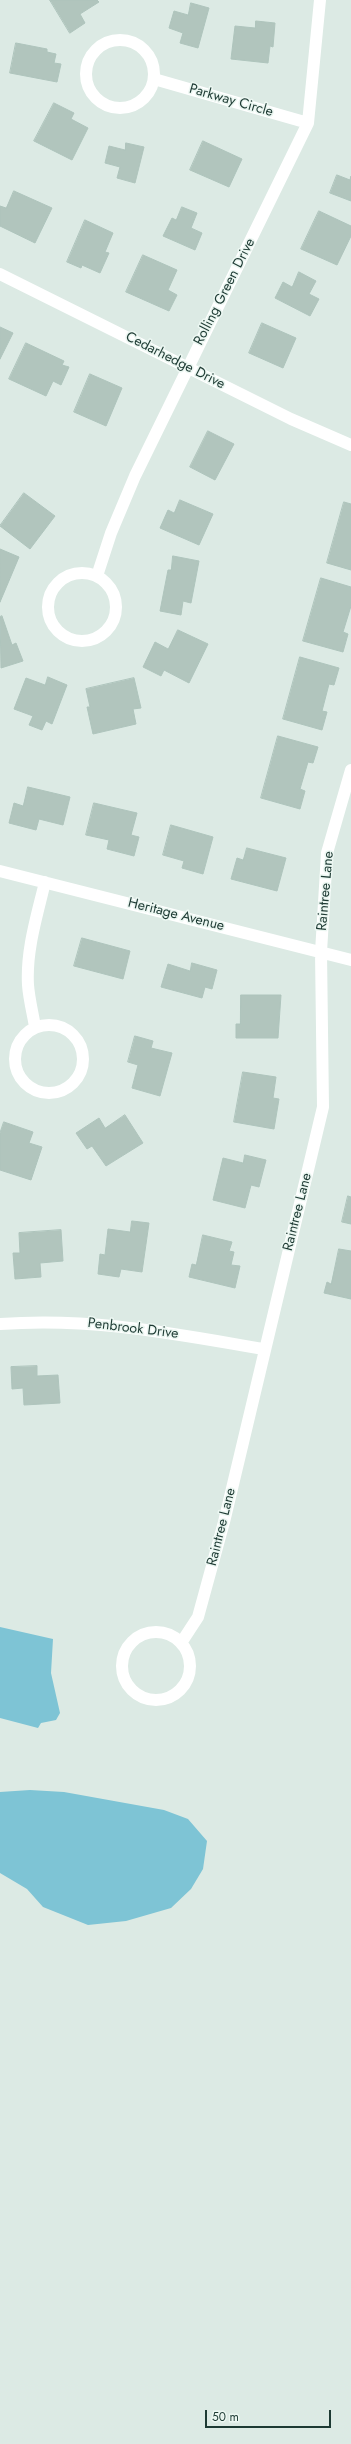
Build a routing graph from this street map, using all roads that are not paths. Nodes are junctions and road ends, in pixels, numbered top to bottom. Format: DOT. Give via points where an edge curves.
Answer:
graph roads {
  1 [pos="320,0"];
  2 [pos="154,80"];
  3 [pos="308,123"];
  4 [pos="0,274"];
  5 [pos="187,368"];
  6 [pos="351,445"];
  7 [pos="97,576"];
  8 [pos="351,770"];
  9 [pos="0,871"];
  10 [pos="45,882"];
  11 [pos="321,952"];
  12 [pos="351,960"];
  13 [pos="35,1028"];
  14 [pos="0,1324"];
  15 [pos="264,1349"];
  16 [pos="181,1643"];
  1 -- 3 [label="street, Rolling Green Drive"];
  2 -- 2 [label="street" via="154,68 150,57 142,48 121,40 99,47 87,66 86,78 89,88 104,104 114,108 125,108 144,99 151,90"];
  2 -- 3 [label="street, Parkway Circle"];
  3 -- 5 [label="street, Rolling Green Drive"];
  4 -- 5 [label="street, Cedarhedge Drive"];
  5 -- 6 [label="street, Cedarhedge Drive" via="319,433"];
  5 -- 7 [label="street, Rolling Green Drive" via="135,476 111,533"];
  7 -- 7 [label="street" via="81,573 65,577 51,594 48,604 54,625 71,639 82,641 98,636 111,625 116,615 113,592"];
  8 -- 11 [label="street, Raintree Lane" via="327,853"];
  9 -- 10 [label="street, Heritage Avenue"];
  10 -- 11 [label="street, Heritage Avenue"];
  10 -- 13 [label="street" via="31,940 28,966 28,986"];
  11 -- 12 [label="street, Heritage Avenue"];
  11 -- 15 [label="street, Raintree Lane" via="323,1107"];
  13 -- 13 [label="street" via="26,1033 15,1052 18,1074 33,1089 43,1092 65,1089 74,1082 81,1066 81,1050 76,1039 58,1026"];
  14 -- 15 [label="street, Penbrook Drive" via="42,1321 124,1326"];
  15 -- 16 [label="street, Raintree Lane" via="224,1522 198,1617"];
  16 -- 16 [label="street" via="161,1632 138,1637 124,1655 122,1666 124,1678 130,1688 139,1696 160,1700 179,1691 190,1673 190,1662"];
}
